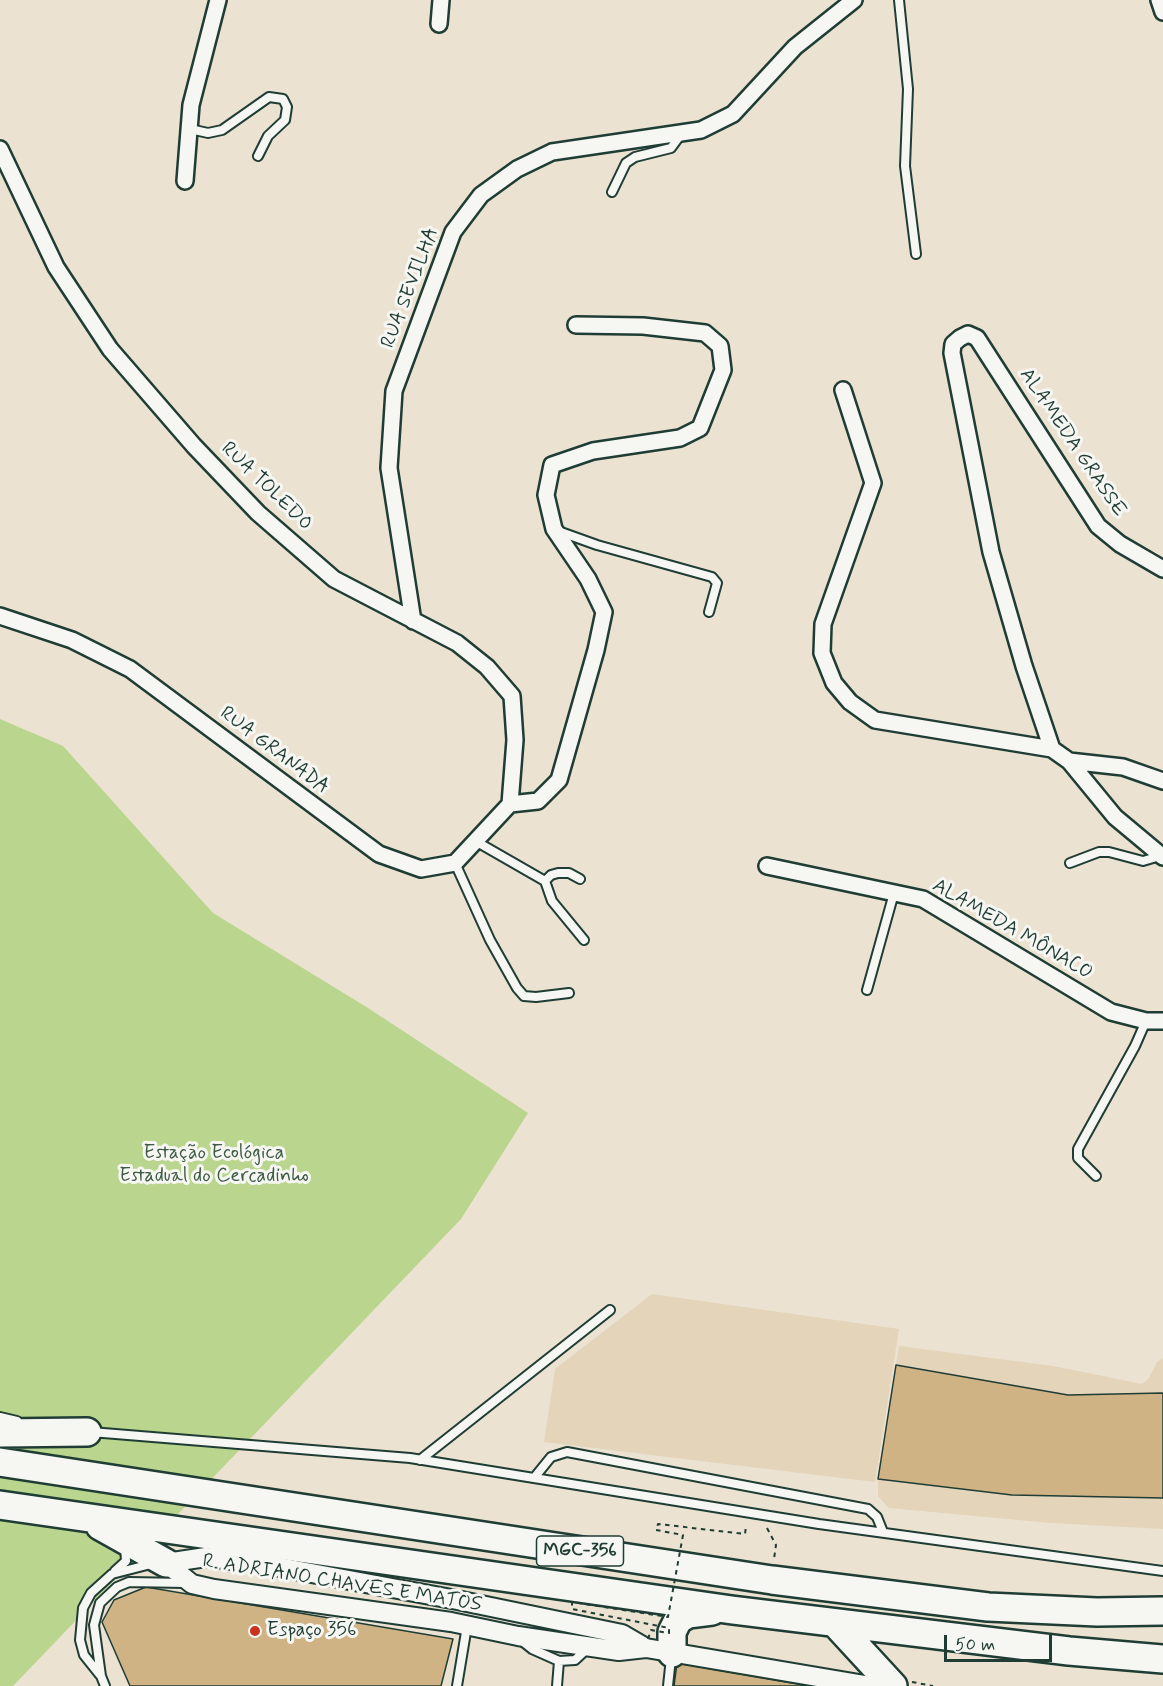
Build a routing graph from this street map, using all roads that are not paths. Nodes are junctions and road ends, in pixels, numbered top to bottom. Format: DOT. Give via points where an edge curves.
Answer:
graph roads {
  1 [pos="219,0"];
  2 [pos="441,0"];
  3 [pos="854,0"];
  4 [pos="899,0"];
  5 [pos="1159,0"];
  6 [pos="1163,12"];
  7 [pos="439,24"];
  8 [pos="190,129"];
  9 [pos="682,133"];
  10 [pos="0,149"];
  11 [pos="258,156"];
  12 [pos="185,181"];
  13 [pos="612,192"];
  14 [pos="916,254"];
  15 [pos="576,326"];
  16 [pos="843,390"];
  17 [pos="554,529"];
  18 [pos="1163,569"];
  19 [pos="709,612"];
  20 [pos="0,617"];
  21 [pos="413,621"];
  22 [pos="1052,749"];
  23 [pos="1070,761"];
  24 [pos="1163,781"];
  25 [pos="510,804"];
  26 [pos="477,842"];
  27 [pos="1162,856"];
  28 [pos="455,863"];
  29 [pos="1070,863"];
  30 [pos="767,866"];
  31 [pos="580,879"];
  32 [pos="544,881"];
  33 [pos="894,893"];
  34 [pos="584,940"];
  35 [pos="867,990"];
  36 [pos="569,993"];
  37 [pos="1146,1021"];
  38 [pos="1163,1021"];
  39 [pos="1096,1176"];
  40 [pos="610,1310"];
  41 [pos="0,1417"];
  42 [pos="34,1424"];
  43 [pos="12,1428"];
  44 [pos="87,1432"];
  45 [pos="420,1460"];
  46 [pos="0,1462"];
  47 [pos="534,1478"];
  48 [pos="0,1505"];
  49 [pos="86,1518"];
  50 [pos="883,1532"];
  51 [pos="117,1536"];
  52 [pos="252,1562"];
  53 [pos="166,1563"];
  54 [pos="1163,1571"];
  55 [pos="112,1574"];
  56 [pos="192,1584"];
  57 [pos="248,1592"];
  58 [pos="732,1610"];
  59 [pos="1163,1611"];
  60 [pos="835,1623"];
  61 [pos="467,1626"];
  62 [pos="518,1636"];
  63 [pos="590,1646"];
  64 [pos="655,1647"];
  65 [pos="1163,1648"];
  66 [pos="1069,1651"];
  67 [pos="1163,1659"];
  68 [pos="559,1661"];
  69 [pos="101,1676"];
  70 [pos="105,1686"];
  71 [pos="457,1686"];
  72 [pos="557,1686"];
  73 [pos="668,1686"];
  74 [pos="871,1686"];
  75 [pos="893,1686"];
  1 -- 8 [label="street" via="191,105"];
  2 -- 7 [label="street"];
  3 -- 9 [label="street, RUA SEVILHA" via="795,47 733,114 701,130"];
  4 -- 14 [label="lane" via="908,88 905,166"];
  5 -- 6 [label="street"];
  8 -- 11 [label="lane" via="208,133 222,130 269,97 283,99 287,107 285,120 268,136"];
  8 -- 12 [label="street"];
  9 -- 13 [label="lane" via="666,151 635,157 626,163"];
  9 -- 21 [label="street, RUA SEVILHA" via="552,152 517,169 481,195 453,232 394,391 389,468"];
  10 -- 21 [label="street, RUA TOLEDO" via="56,267 110,349 187,437 258,513 334,579"];
  15 -- 17 [label="street" via="643,326 705,333 720,346 723,370 700,428 680,438 593,451 552,465 546,495"];
  16 -- 22 [label="street" via="873,483 823,624 822,653 834,682 850,702 876,720"];
  17 -- 19 [label="lane" via="597,545 712,576 717,583"];
  17 -- 25 [label="street" via="588,579 604,612 559,780 538,801"];
  18 -- 22 [label="street, ALAMEDA GRASSE" via="1098,526 977,338 968,334 953,344 991,552"];
  20 -- 28 [label="street, RUA GRANADA" via="72,640 130,669 379,854 421,869"];
  21 -- 25 [label="street, RUA TOLEDO" via="457,643 487,667 512,696 515,740"];
  22 -- 23 [label="street"];
  23 -- 24 [label="street" via="1123,767"];
  23 -- 27 [label="street" via="1115,817"];
  25 -- 26 [label="street"];
  26 -- 28 [label="street"];
  26 -- 32 [label="lane"];
  27 -- 29 [label="lane" via="1143,861 1099,852"];
  28 -- 36 [label="lane" via="490,940 524,996"];
  30 -- 33 [label="street, ALAMEDA MÔNACO"];
  31 -- 32 [label="lane" via="558,873"];
  32 -- 34 [label="lane" via="552,901"];
  33 -- 35 [label="lane"];
  33 -- 37 [label="street, ALAMEDA MÔNACO" via="923,899 1111,1012"];
  37 -- 38 [label="street, ALAMEDA MÔNACO"];
  37 -- 39 [label="lane" via="1078,1149 1078,1158"];
  40 -- 45 [label="lane"];
  41 -- 43 [label="lane"];
  42 -- 44 [label="lane"];
  43 -- 44 [label="highway"];
  44 -- 45 [label="lane"];
  45 -- 47 [label="lane"];
  46 -- 59 [label="highway, MGC-356" via="772,1580 988,1607"];
  47 -- 50 [label="lane"];
  47 -- 50 [label="lane" via="551,1457 567,1452 868,1509 877,1517"];
  48 -- 49 [label="highway, MGC-356"];
  49 -- 51 [label="highway"];
  49 -- 58 [label="highway, MGC-356"];
  50 -- 54 [label="lane"];
  51 -- 53 [label="highway"];
  51 -- 55 [label="lane" via="127,1555"];
  52 -- 53 [label="street, R. ADRIANO CHAVES E MATOS" via="206,1557"];
  52 -- 57 [label="street" via="245,1564 238,1574 241,1587"];
  52 -- 64 [label="street, R. ADRIANO CHAVES E MATOS" via="622,1634"];
  53 -- 55 [label="lane"];
  53 -- 56 [label="street, R. ADRIANO CHAVES E MATOS"];
  55 -- 69 [label="lane" via="91,1593 79,1624 84,1655"];
  56 -- 57 [label="street, R. ADRIANO CHAVES E MATOS"];
  56 -- 69 [label="lane" via="129,1582 100,1603 94,1625"];
  57 -- 61 [label="street, R. ADRIANO CHAVES E MATOS"];
  58 -- 60 [label="highway, MGC-356"];
  58 -- 64 [label="highway" via="695,1612 678,1620 672,1632"];
  60 -- 66 [label="highway, MGC-356"];
  60 -- 75 [label="highway"];
  61 -- 62 [label="street, R. ADRIANO CHAVES E MATOS"];
  61 -- 71 [label="lane"];
  62 -- 63 [label="street, R. ADRIANO CHAVES E MATOS"];
  62 -- 68 [label="lane" via="532,1649"];
  63 -- 64 [label="street, R. ADRIANO CHAVES E MATOS" via="619,1651"];
  63 -- 68 [label="lane" via="575,1660"];
  64 -- 73 [label="lane"];
  64 -- 74 [label="street, R. ADRIANO CHAVES E MATOS"];
  65 -- 66 [label="highway, MGC-356"];
  66 -- 67 [label="highway"];
  68 -- 72 [label="lane"];
  69 -- 70 [label="lane"];
}
